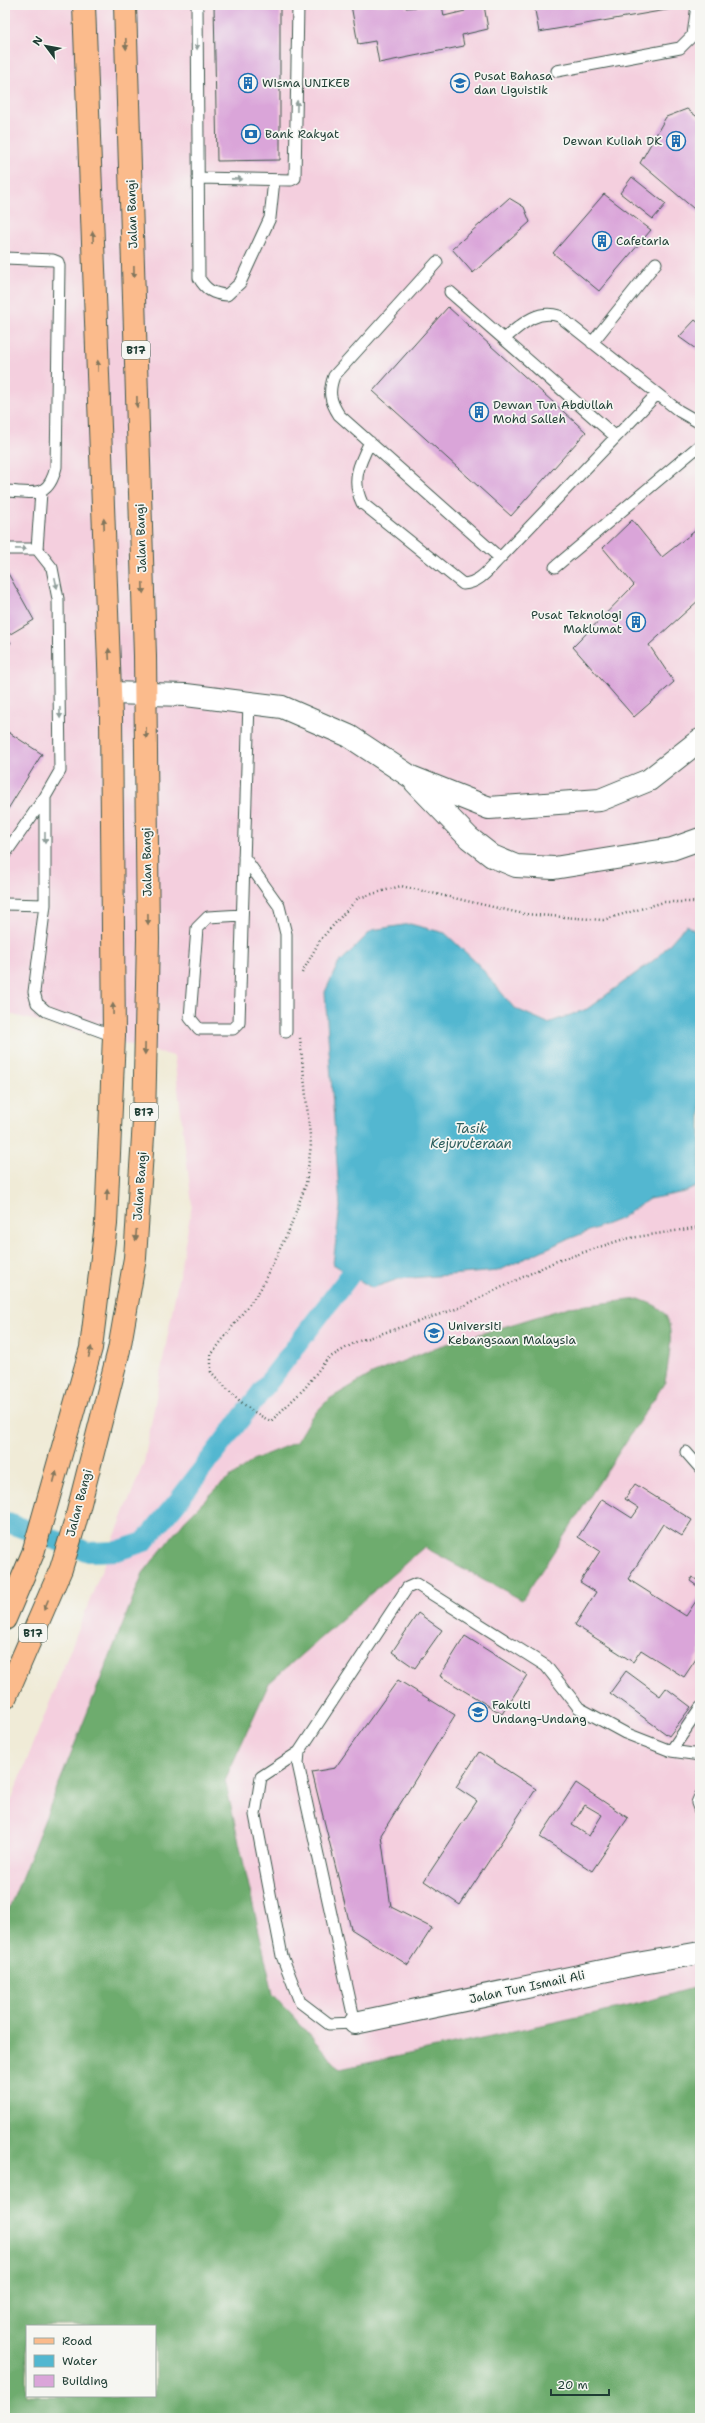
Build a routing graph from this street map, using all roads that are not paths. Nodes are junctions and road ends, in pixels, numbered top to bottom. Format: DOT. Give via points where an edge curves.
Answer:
graph roads {
  1 [pos="84,5"];
  2 [pos="125,5"];
  3 [pos="197,5"];
  4 [pos="298,5"];
  5 [pos="697,5"];
  6 [pos="557,71"];
  7 [pos="198,178"];
  8 [pos="274,180"];
  9 [pos="5,258"];
  10 [pos="437,262"];
  11 [pos="656,263"];
  12 [pos="450,292"];
  13 [pos="504,339"];
  14 [pos="592,343"];
  15 [pos="657,394"];
  16 [pos="700,423"];
  17 [pos="616,437"];
  18 [pos="370,442"];
  19 [pos="700,445"];
  20 [pos="5,492"];
  21 [pos="41,492"];
  22 [pos="5,549"];
  23 [pos="37,549"];
  24 [pos="500,558"];
  25 [pos="555,567"];
  26 [pos="110,693"];
  27 [pos="146,694"];
  28 [pos="248,702"];
  29 [pos="700,740"];
  30 [pos="411,778"];
  31 [pos="44,797"];
  32 [pos="700,839"];
  33 [pos="5,854"];
  34 [pos="244,857"];
  35 [pos="5,904"];
  36 [pos="45,905"];
  37 [pos="242,916"];
  38 [pos="286,1032"];
  39 [pos="114,1036"];
  40 [pos="686,1452"];
  41 [pos="700,1468"];
  42 [pos="5,1620"];
  43 [pos="5,1698"];
  44 [pos="700,1708"];
  45 [pos="671,1751"];
  46 [pos="299,1752"];
  47 [pos="700,1755"];
  48 [pos="700,1796"];
  49 [pos="700,1811"];
  50 [pos="700,1953"];
  51 [pos="355,2022"];
  26 -- 1 [label="main road, B17, one-way"];
  2 -- 27 [label="main road, Jalan Bangi / B17, one-way"];
  3 -- 7 [label="lane, one-way"];
  8 -- 4 [label="lane, one-way" via="291,180 296,173"];
  5 -- 6 [label="lane" via="693,35 680,48"];
  7 -- 8 [label="lane, one-way"];
  7 -- 8 [label="lane" via="199,278 204,287 214,294 227,294 240,283 270,218"];
  9 -- 21 [label="lane" via="53,260 60,266 56,467 50,487"];
  10 -- 18 [label="lane" via="334,376 329,389 332,404 339,415"];
  11 -- 14 [label="lane"];
  12 -- 13 [label="lane"];
  13 -- 14 [label="lane" via="526,321 550,313 559,316"];
  13 -- 17 [label="lane"];
  14 -- 15 [label="lane"];
  15 -- 16 [label="lane"];
  15 -- 17 [label="lane"];
  17 -- 24 [label="lane"];
  18 -- 24 [label="lane"];
  18 -- 24 [label="lane" via="359,463 355,479 362,503 463,584 473,583"];
  19 -- 25 [label="lane"];
  20 -- 21 [label="lane"];
  21 -- 23 [label="lane"];
  22 -- 23 [label="lane, one-way"];
  23 -- 31 [label="lane, one-way" via="52,568 58,599 60,771"];
  26 -- 27 [label="street"];
  39 -- 26 [label="main road, B17, one-way"];
  27 -- 28 [label="street"];
  27 -- 43 [label="main road, Jalan Bangi / B17, one-way" via="148,939 144,1121 135,1258 119,1350 75,1523 61,1569"];
  28 -- 30 [label="street" via="282,706 349,736"];
  28 -- 34 [label="lane"];
  29 -- 30 [label="street" via="649,780 600,800 488,808"];
  30 -- 32 [label="street" via="469,838 492,856 516,866 554,868 672,850"];
  31 -- 33 [label="lane"];
  31 -- 36 [label="lane, one-way"];
  34 -- 37 [label="lane"];
  34 -- 38 [label="lane" via="279,906 283,920 286,934"];
  35 -- 36 [label="lane"];
  36 -- 39 [label="lane" via="34,992 37,1003 46,1011"];
  37 -- 37 [label="lane" via="239,1023 228,1030 199,1029 190,1018 197,928 208,917"];
  42 -- 39 [label="main road, B17, one-way" via="33,1553 91,1348 106,1224"];
  40 -- 41 [label="lane"];
  44 -- 45 [label="lane"];
  45 -- 46 [label="lane" via="625,1733 579,1708 546,1666 416,1584 407,1588"];
  45 -- 47 [label="lane"];
  46 -- 51 [label="lane" via="298,1764"];
  46 -- 51 [label="lane" via="261,1777 255,1815 282,1956 300,2002 329,2024"];
  48 -- 49 [label="lane" via="697,1803"];
  50 -- 51 [label="street, Jalan Tun Ismail Ali"];
}
